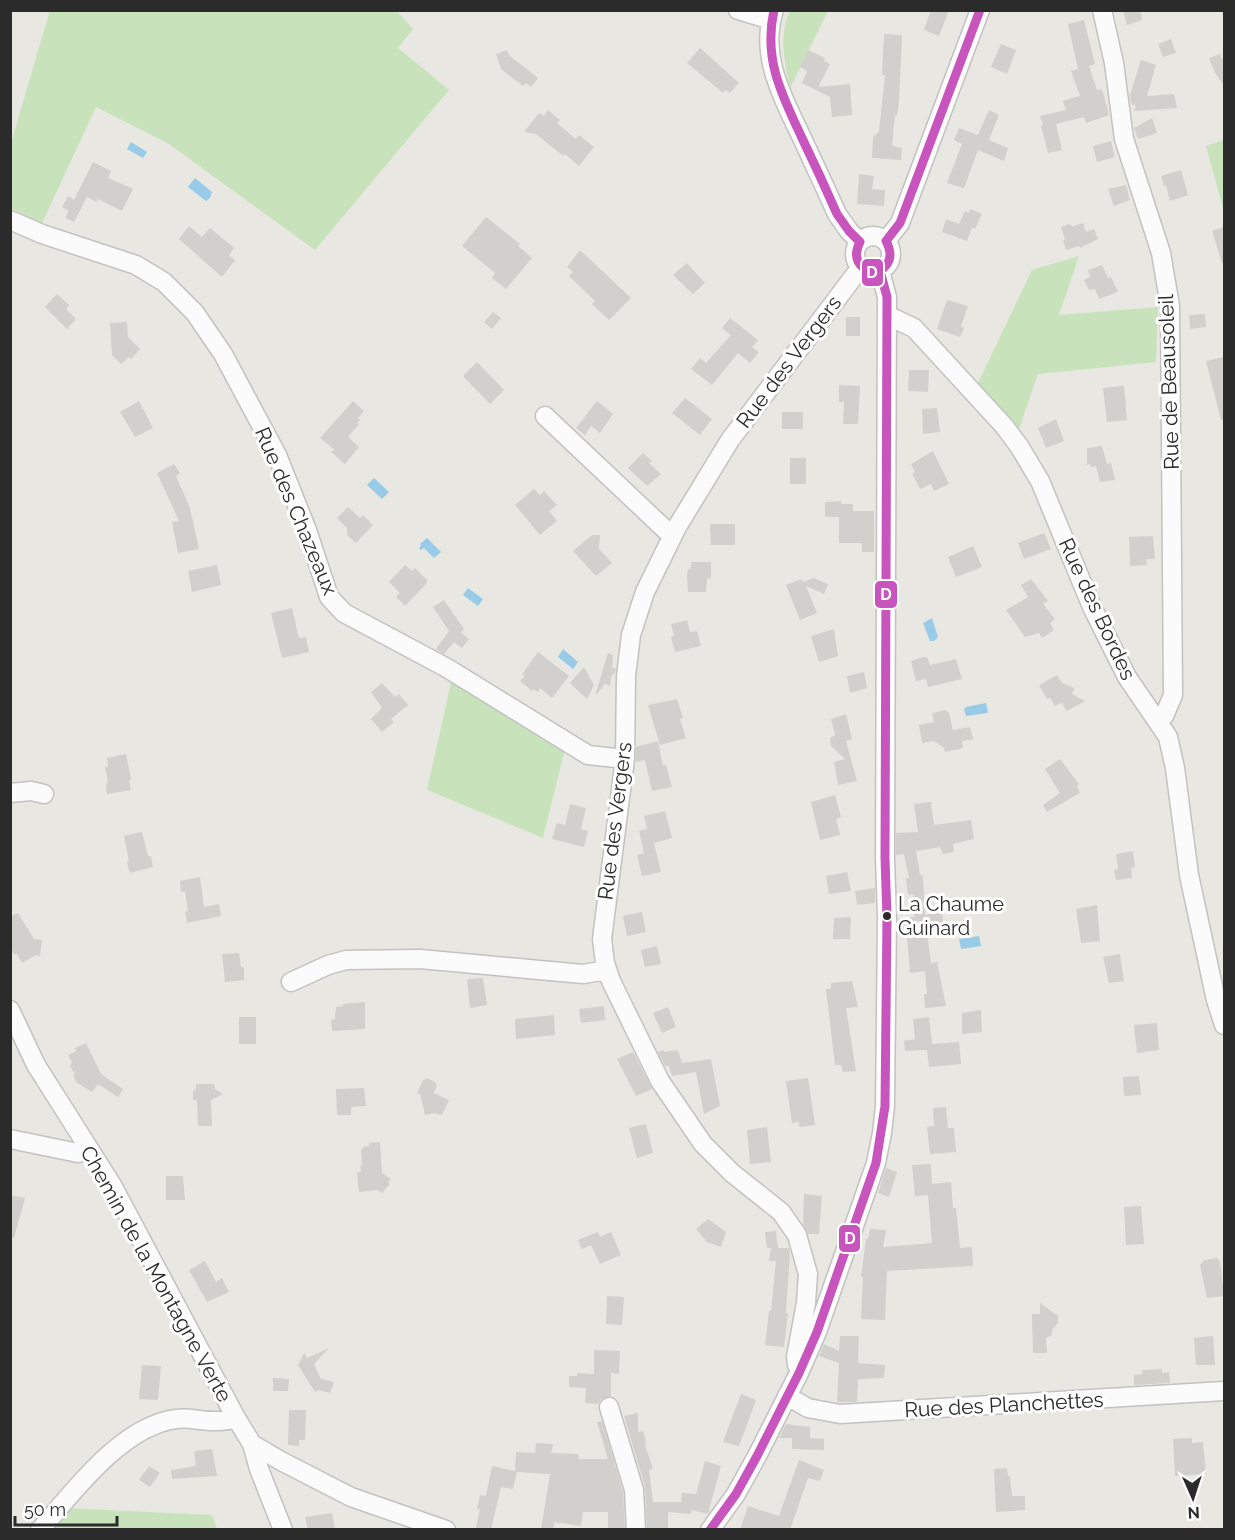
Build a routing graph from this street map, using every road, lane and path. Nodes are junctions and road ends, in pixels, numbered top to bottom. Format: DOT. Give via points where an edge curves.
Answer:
graph roads {
  1 [pos="738,10"];
  2 [pos="980,10"];
  3 [pos="1102,10"];
  4 [pos="773,15"];
  5 [pos="10,220"];
  6 [pos="886,241"];
  7 [pos="860,242"];
  8 [pos="861,267"];
  9 [pos="880,271"];
  10 [pos="887,318"];
  11 [pos="545,416"];
  12 [pos="672,536"];
  13 [pos="1159,722"];
  14 [pos="624,759"];
  15 [pos="10,794"];
  16 [pos="44,794"];
  17 [pos="607,970"];
  18 [pos="291,982"];
  19 [pos="10,1010"];
  20 [pos="1224,1025"];
  21 [pos="10,1139"];
  22 [pos="89,1151"];
  23 [pos="799,1372"];
  24 [pos="1224,1391"];
  25 [pos="787,1396"];
  26 [pos="609,1407"];
  27 [pos="236,1418"];
  28 [pos="252,1444"];
  29 [pos="287,1464"];
  30 [pos="265,1484"];
  31 [pos="40,1530"];
  32 [pos="283,1530"];
  33 [pos="446,1530"];
  34 [pos="636,1530"];
  35 [pos="710,1530"];
  1 -- 4 [label="street"];
  2 -- 6 [label="street" via="900,224"];
  3 -- 13 [label="street, Rue de Beausoleil" via="1124,139 1161,253 1170,306 1173,695"];
  4 -- 7 [label="street" via="769,40 778,87 837,214"];
  5 -- 14 [label="street, Rue des Chazeaux" via="136,265 164,282 195,313 223,354 276,455 330,597 344,614 447,668 588,755"];
  6 -- 7 [label="street" via="873,236"];
  6 -- 9 [label="street" via="892,254"];
  7 -- 8 [label="street" via="855,255"];
  8 -- 9 [label="street" via="874,273"];
  8 -- 12 [label="street, Rue des Vergers" via="730,440"];
  9 -- 10 [label="street" via="887,297"];
  10 -- 13 [label="street, Rue des Bordes" via="914,328 1019,446 1040,481 1092,607 1127,677"];
  10 -- 23 [label="street" via="885,1106 876,1163 817,1332"];
  11 -- 12 [label="street"];
  12 -- 14 [label="street, Rue des Vergers" via="645,592 631,635"];
  13 -- 20 [label="street, Rue des Bordes" via="1168,737 1175,768 1189,875"];
  14 -- 17 [label="street, Rue des Vergers" via="602,939"];
  15 -- 16 [label="street"];
  17 -- 18 [label="street" via="583,974 420,959 345,960"];
  17 -- 23 [label="street, Rue des Vergers" via="660,1081 703,1144 781,1212 797,1235 808,1274 796,1357"];
  19 -- 22 [label="street, Chemin de la Montagne Verte" via="36,1065"];
  21 -- 22 [label="street" via="78,1153"];
  22 -- 27 [label="street, Chemin de la Montagne Verte" via="112,1185"];
  23 -- 25 [label="street"];
  24 -- 25 [label="street, Rue des Planchettes" via="840,1414 808,1408"];
  25 -- 35 [label="street" via="736,1494"];
  26 -- 34 [label="street" via="634,1490"];
  27 -- 28 [label="street, Chemin de la Montagne Verte"];
  27 -- 31 [label="street" via="219,1422 176,1419 122,1443"];
  28 -- 29 [label="street"];
  28 -- 30 [label="street, Chemin de la Montagne Verte"];
  29 -- 30 [label="street"];
  29 -- 33 [label="street" via="351,1497"];
  30 -- 32 [label="street, Chemin de la Montagne Verte"];
}
